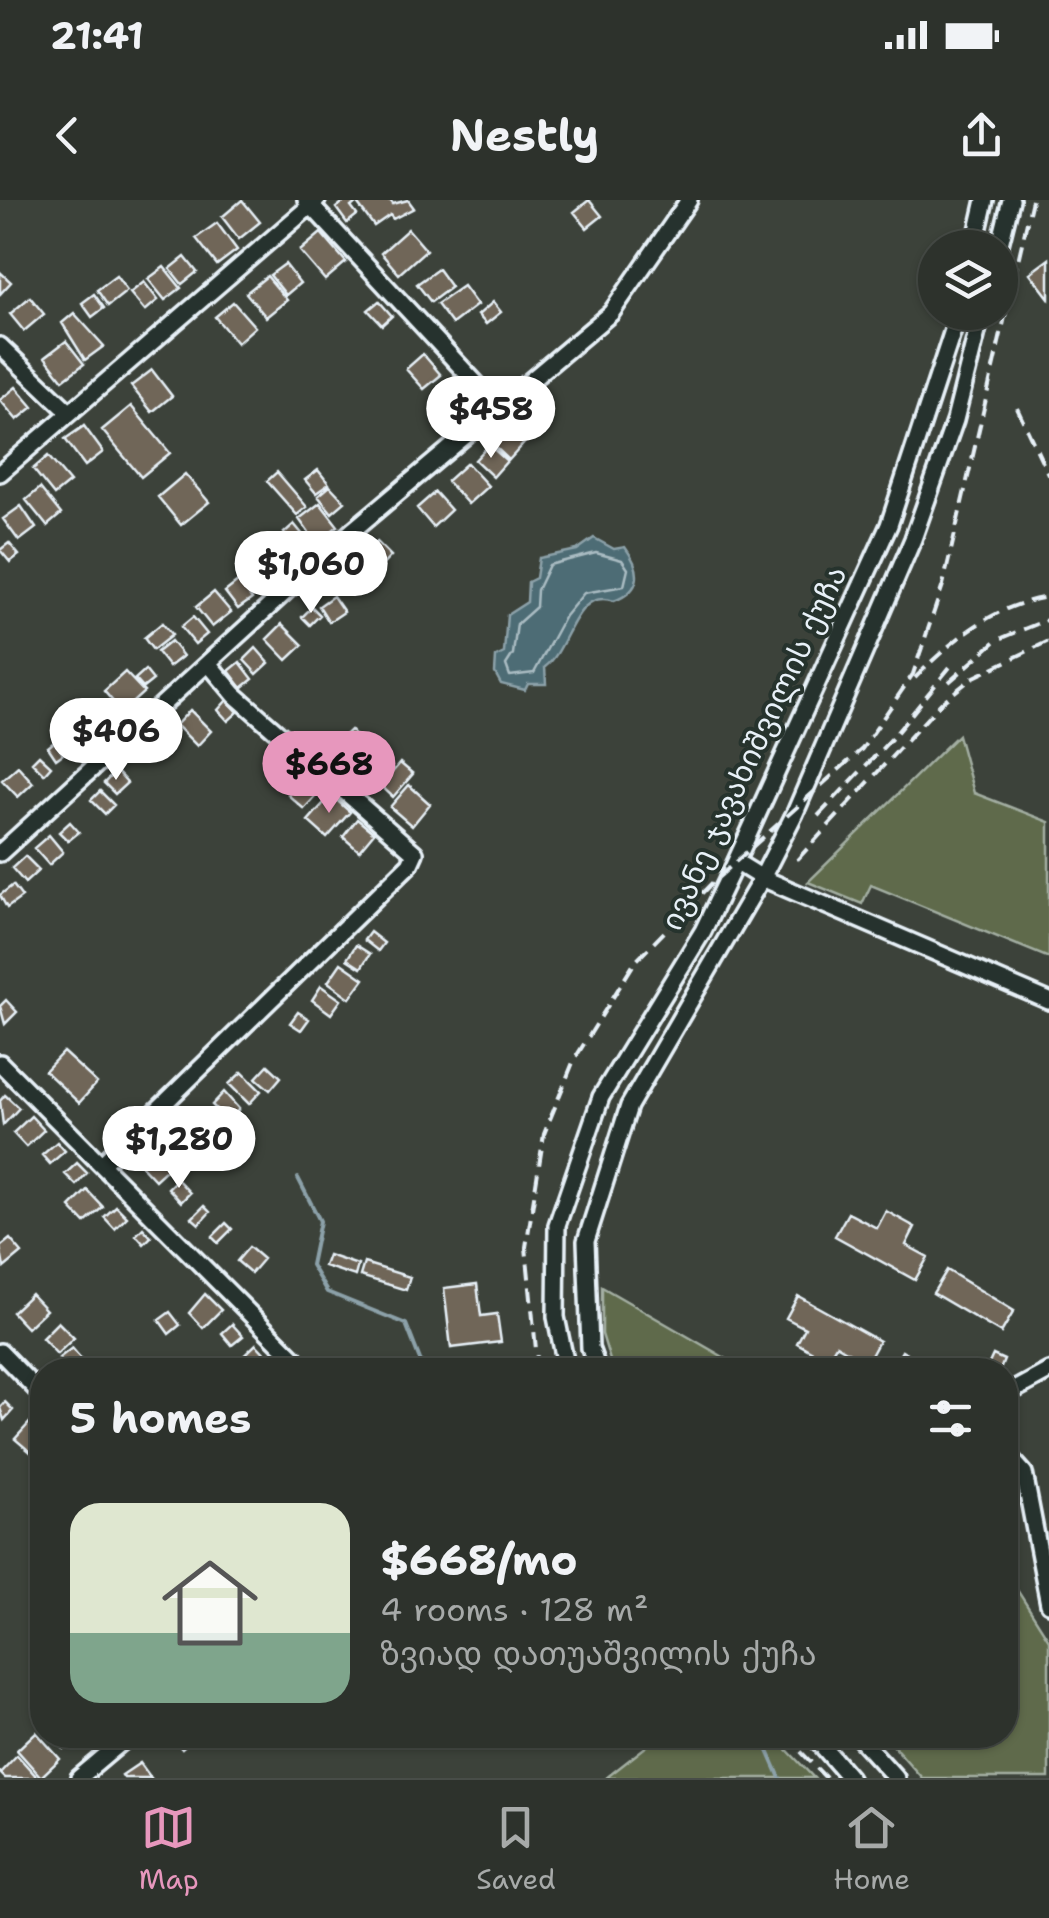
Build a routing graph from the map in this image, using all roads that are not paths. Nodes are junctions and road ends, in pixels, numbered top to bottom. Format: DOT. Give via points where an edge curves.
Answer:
graph roads {
  1 [pos="689,200"];
  2 [pos="985,200"];
  3 [pos="1011,200"];
  4 [pos="311,202"];
  5 [pos="978,230"];
  6 [pos="1004,230"];
  7 [pos="954,330"];
  8 [pos="977,330"];
  9 [pos="0,346"];
  10 [pos="497,406"];
  11 [pos="69,412"];
  12 [pos="0,473"];
  13 [pos="208,662"];
  14 [pos="0,853"];
  15 [pos="736,862"];
  16 [pos="762,878"];
  17 [pos="1049,1001"];
  18 [pos="0,1063"];
  19 [pos="102,1164"];
  20 [pos="0,1352"];
  21 [pos="294,1358"];
  22 [pos="565,1358"];
  23 [pos="594,1358"];
  24 [pos="1049,1372"];
  25 [pos="30,1383"];
  26 [pos="1018,1389"];
  27 [pos="1018,1466"];
  28 [pos="1049,1604"];
  29 [pos="115,1748"];
  30 [pos="824,1748"];
  31 [pos="869,1748"];
  32 [pos="79,1778"];
  33 [pos="850,1778"];
  34 [pos="896,1778"];
  1 -- 10 [label="street" via="611,313"];
  2 -- 5 [label="street"];
  3 -- 6 [label="street"];
  4 -- 10 [label="street"];
  4 -- 11 [label="street"];
  7 -- 15 [label="street, ივანე ჯავახიშვილის ქუჩა" via="888,525"];
  8 -- 16 [label="street" via="913,539"];
  9 -- 11 [label="street"];
  10 -- 13 [label="street"];
  11 -- 12 [label="street"];
  13 -- 14 [label="street"];
  13 -- 19 [label="street" via="235,695 415,853"];
  15 -- 16 [label="street"];
  15 -- 22 [label="street, ივანე ჯავახიშვილის ქუჩა" via="703,931 601,1097 557,1225 556,1317"];
  16 -- 17 [label="street"];
  16 -- 23 [label="street" via="629,1106 586,1241"];
  18 -- 19 [label="street"];
  19 -- 21 [label="street"];
  20 -- 25 [label="street"];
  24 -- 26 [label="street"];
  27 -- 28 [label="street"];
  29 -- 32 [label="street"];
  30 -- 33 [label="street"];
  31 -- 34 [label="street"];
}
